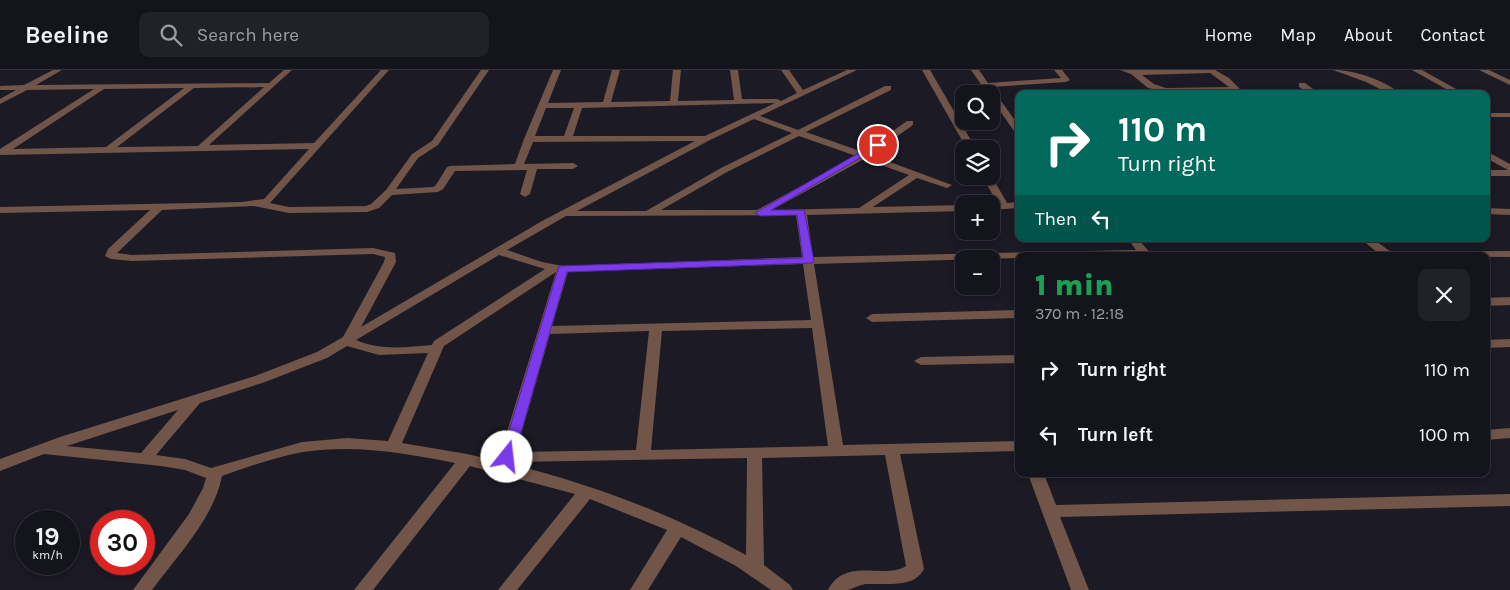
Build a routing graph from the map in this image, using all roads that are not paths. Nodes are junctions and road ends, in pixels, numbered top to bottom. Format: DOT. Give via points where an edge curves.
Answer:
graph roads {
  1 [pos="58,70"];
  2 [pos="288,70"];
  3 [pos="385,70"];
  4 [pos="485,70"];
  5 [pos="556,70"];
  6 [pos="616,70"];
  7 [pos="677,70"];
  8 [pos="734,70"];
  9 [pos="785,70"];
  10 [pos="853,70"];
  11 [pos="926,70"];
  12 [pos="975,70"];
  13 [pos="1058,70"];
  14 [pos="1124,70"];
  15 [pos="1211,70"];
  16 [pos="1337,70"];
  17 [pos="1416,70"];
  18 [pos="1483,70"];
  19 [pos="1162,71"];
  20 [pos="1134,73"];
  21 [pos="1510,83"];
  22 [pos="270,85"];
  23 [pos="986,85"];
  24 [pos="1302,85"];
  25 [pos="191,86"];
  26 [pos="0,88"];
  27 [pos="24,88"];
  28 [pos="101,88"];
  29 [pos="888,88"];
  30 [pos="1166,90"];
  31 [pos="1237,90"];
  32 [pos="1310,90"];
  33 [pos="1389,90"];
  34 [pos="1454,90"];
  35 [pos="801,93"];
  36 [pos="785,101"];
  37 [pos="0,102"];
  38 [pos="738,102"];
  39 [pos="607,104"];
  40 [pos="674,104"];
  41 [pos="579,105"];
  42 [pos="1000,105"];
  43 [pos="542,106"];
  44 [pos="1490,109"];
  45 [pos="1490,115"];
  46 [pos="1506,115"];
  47 [pos="752,116"];
  48 [pos="910,123"];
  49 [pos="1015,126"];
  50 [pos="799,134"];
  51 [pos="568,138"];
  52 [pos="707,138"];
  53 [pos="528,139"];
  54 [pos="967,140"];
  55 [pos="316,146"];
  56 [pos="201,148"];
  57 [pos="108,150"];
  58 [pos="1,152"];
  59 [pos="863,156"];
  60 [pos="1490,156"];
  61 [pos="519,166"];
  62 [pos="533,166"];
  63 [pos="573,166"];
  64 [pos="1510,168"];
  65 [pos="1490,173"];
  66 [pos="1510,173"];
  67 [pos="916,174"];
  68 [pos="947,185"];
  69 [pos="992,185"];
  70 [pos="389,192"];
  71 [pos="526,194"];
  72 [pos="257,204"];
  73 [pos="158,206"];
  74 [pos="1000,206"];
  75 [pos="1004,206"];
  76 [pos="1015,206"];
  77 [pos="955,208"];
  78 [pos="0,210"];
  79 [pos="861,211"];
  80 [pos="1490,211"];
  81 [pos="801,212"];
  82 [pos="1510,212"];
  83 [pos="760,213"];
  84 [pos="566,214"];
  85 [pos="648,214"];
  86 [pos="1370,242"];
  87 [pos="498,251"];
  88 [pos="1383,252"];
  89 [pos="1490,254"];
  90 [pos="1510,254"];
  91 [pos="1015,257"];
  92 [pos="809,261"];
  93 [pos="559,268"];
  94 [pos="1510,301"];
  95 [pos="1490,302"];
  96 [pos="1015,314"];
  97 [pos="872,318"];
  98 [pos="819,324"];
  99 [pos="656,327"];
  100 [pos="545,330"];
  101 [pos="347,341"];
  102 [pos="1510,343"];
  103 [pos="1490,344"];
  104 [pos="435,349"];
  105 [pos="1015,359"];
  106 [pos="921,361"];
  107 [pos="194,400"];
  108 [pos="1510,433"];
  109 [pos="1490,435"];
  110 [pos="393,446"];
  111 [pos="1015,446"];
  112 [pos="42,450"];
  113 [pos="836,450"];
  114 [pos="892,450"];
  115 [pos="754,453"];
  116 [pos="642,456"];
  117 [pos="145,458"];
  118 [pos="467,459"];
  119 [pos="505,462"];
  120 [pos="0,465"];
  121 [pos="212,473"];
  122 [pos="1037,477"];
  123 [pos="587,491"];
  124 [pos="1510,500"];
  125 [pos="1050,511"];
  126 [pos="678,528"];
  127 [pos="754,568"];
  128 [pos="142,590"];
  129 [pos="363,590"];
  130 [pos="507,590"];
  131 [pos="639,590"];
  132 [pos="784,590"];
  133 [pos="837,590"];
  134 [pos="1080,590"];
  1 -- 27 [label="street"];
  2 -- 22 [label="street"];
  3 -- 55 [label="street"];
  4 -- 70 [label="street" via="436,143 414,156"];
  5 -- 43 [label="street"];
  6 -- 39 [label="street"];
  7 -- 40 [label="street"];
  8 -- 38 [label="street"];
  9 -- 35 [label="street"];
  10 -- 35 [label="street"];
  11 -- 54 [label="street"];
  12 -- 23 [label="street"];
  13 -- 23 [label="street" via="1066,80"];
  14 -- 20 [label="street"];
  15 -- 19 [label="street"];
  15 -- 31 [label="street"];
  16 -- 33 [label="street"];
  17 -- 34 [label="street"];
  18 -- 21 [label="street"];
  19 -- 20 [label="street"];
  20 -- 30 [label="street" via="1151,86"];
  22 -- 25 [label="street"];
  22 -- 56 [label="street"];
  24 -- 32 [label="street"];
  25 -- 28 [label="street"];
  25 -- 57 [label="street"];
  26 -- 27 [label="street"];
  27 -- 28 [label="street"];
  27 -- 37 [label="street"];
  28 -- 58 [label="street"];
  29 -- 50 [label="street"];
  35 -- 36 [label="street"];
  36 -- 38 [label="street"];
  36 -- 47 [label="street"];
  38 -- 40 [label="street"];
  39 -- 40 [label="street"];
  39 -- 41 [label="street"];
  41 -- 43 [label="street"];
  41 -- 51 [label="street"];
  42 -- 49 [label="street"];
  43 -- 53 [label="street"];
  44 -- 46 [label="street"];
  45 -- 46 [label="street"];
  47 -- 50 [label="street"];
  47 -- 52 [label="street"];
  48 -- 59 [label="street"];
  50 -- 59 [label="street"];
  50 -- 85 [label="street" via="724,170"];
  51 -- 52 [label="street"];
  51 -- 53 [label="street"];
  52 -- 84 [label="street"];
  53 -- 61 [label="street"];
  55 -- 56 [label="street"];
  55 -- 72 [label="street" via="272,196"];
  56 -- 57 [label="street"];
  57 -- 58 [label="street"];
  59 -- 67 [label="street"];
  59 -- 83 [label="street"];
  60 -- 64 [label="street"];
  61 -- 62 [label="street"];
  61 -- 70 [label="street" via="452,168 439,189"];
  62 -- 63 [label="street"];
  62 -- 71 [label="street"];
  65 -- 66 [label="street"];
  67 -- 68 [label="street"];
  67 -- 79 [label="street"];
  69 -- 75 [label="street"];
  70 -- 72 [label="street" via="375,206 367,209 289,210"];
  72 -- 73 [label="street"];
  73 -- 78 [label="street"];
  73 -- 101 [label="street" via="112,251 111,256 373,251 391,255"];
  74 -- 75 [label="street"];
  75 -- 76 [label="street"];
  77 -- 79 [label="street"];
  79 -- 81 [label="street"];
  80 -- 82 [label="street"];
  81 -- 83 [label="street"];
  81 -- 92 [label="street"];
  83 -- 85 [label="street"];
  84 -- 85 [label="street"];
  84 -- 87 [label="street"];
  86 -- 88 [label="street"];
  87 -- 93 [label="street"];
  87 -- 101 [label="street"];
  89 -- 90 [label="street"];
  91 -- 92 [label="street"];
  92 -- 93 [label="street"];
  92 -- 98 [label="street"];
  93 -- 100 [label="street"];
  93 -- 104 [label="street"];
  94 -- 95 [label="street"];
  96 -- 97 [label="street"];
  98 -- 99 [label="street"];
  98 -- 113 [label="street"];
  99 -- 100 [label="street"];
  99 -- 116 [label="street"];
  100 -- 119 [label="street"];
  101 -- 104 [label="street" via="379,352"];
  101 -- 107 [label="street" via="300,365"];
  102 -- 103 [label="street"];
  104 -- 110 [label="street"];
  105 -- 106 [label="street"];
  107 -- 112 [label="street"];
  107 -- 117 [label="street"];
  108 -- 109 [label="street"];
  110 -- 118 [label="street"];
  110 -- 121 [label="street" via="355,443 314,446 257,458"];
  111 -- 114 [label="street"];
  112 -- 117 [label="street"];
  112 -- 120 [label="street"];
  113 -- 114 [label="street"];
  113 -- 115 [label="street"];
  114 -- 133 [label="street" via="915,569 902,575 854,578"];
  115 -- 116 [label="street"];
  115 -- 127 [label="street"];
  116 -- 119 [label="street"];
  117 -- 121 [label="street"];
  118 -- 119 [label="street"];
  118 -- 129 [label="street"];
  119 -- 123 [label="street"];
  121 -- 128 [label="street" via="213,483 207,496"];
  122 -- 125 [label="street"];
  123 -- 126 [label="street"];
  123 -- 130 [label="street"];
  124 -- 125 [label="street"];
  125 -- 134 [label="street"];
  126 -- 127 [label="street"];
  126 -- 131 [label="street"];
  127 -- 132 [label="street"];
}
